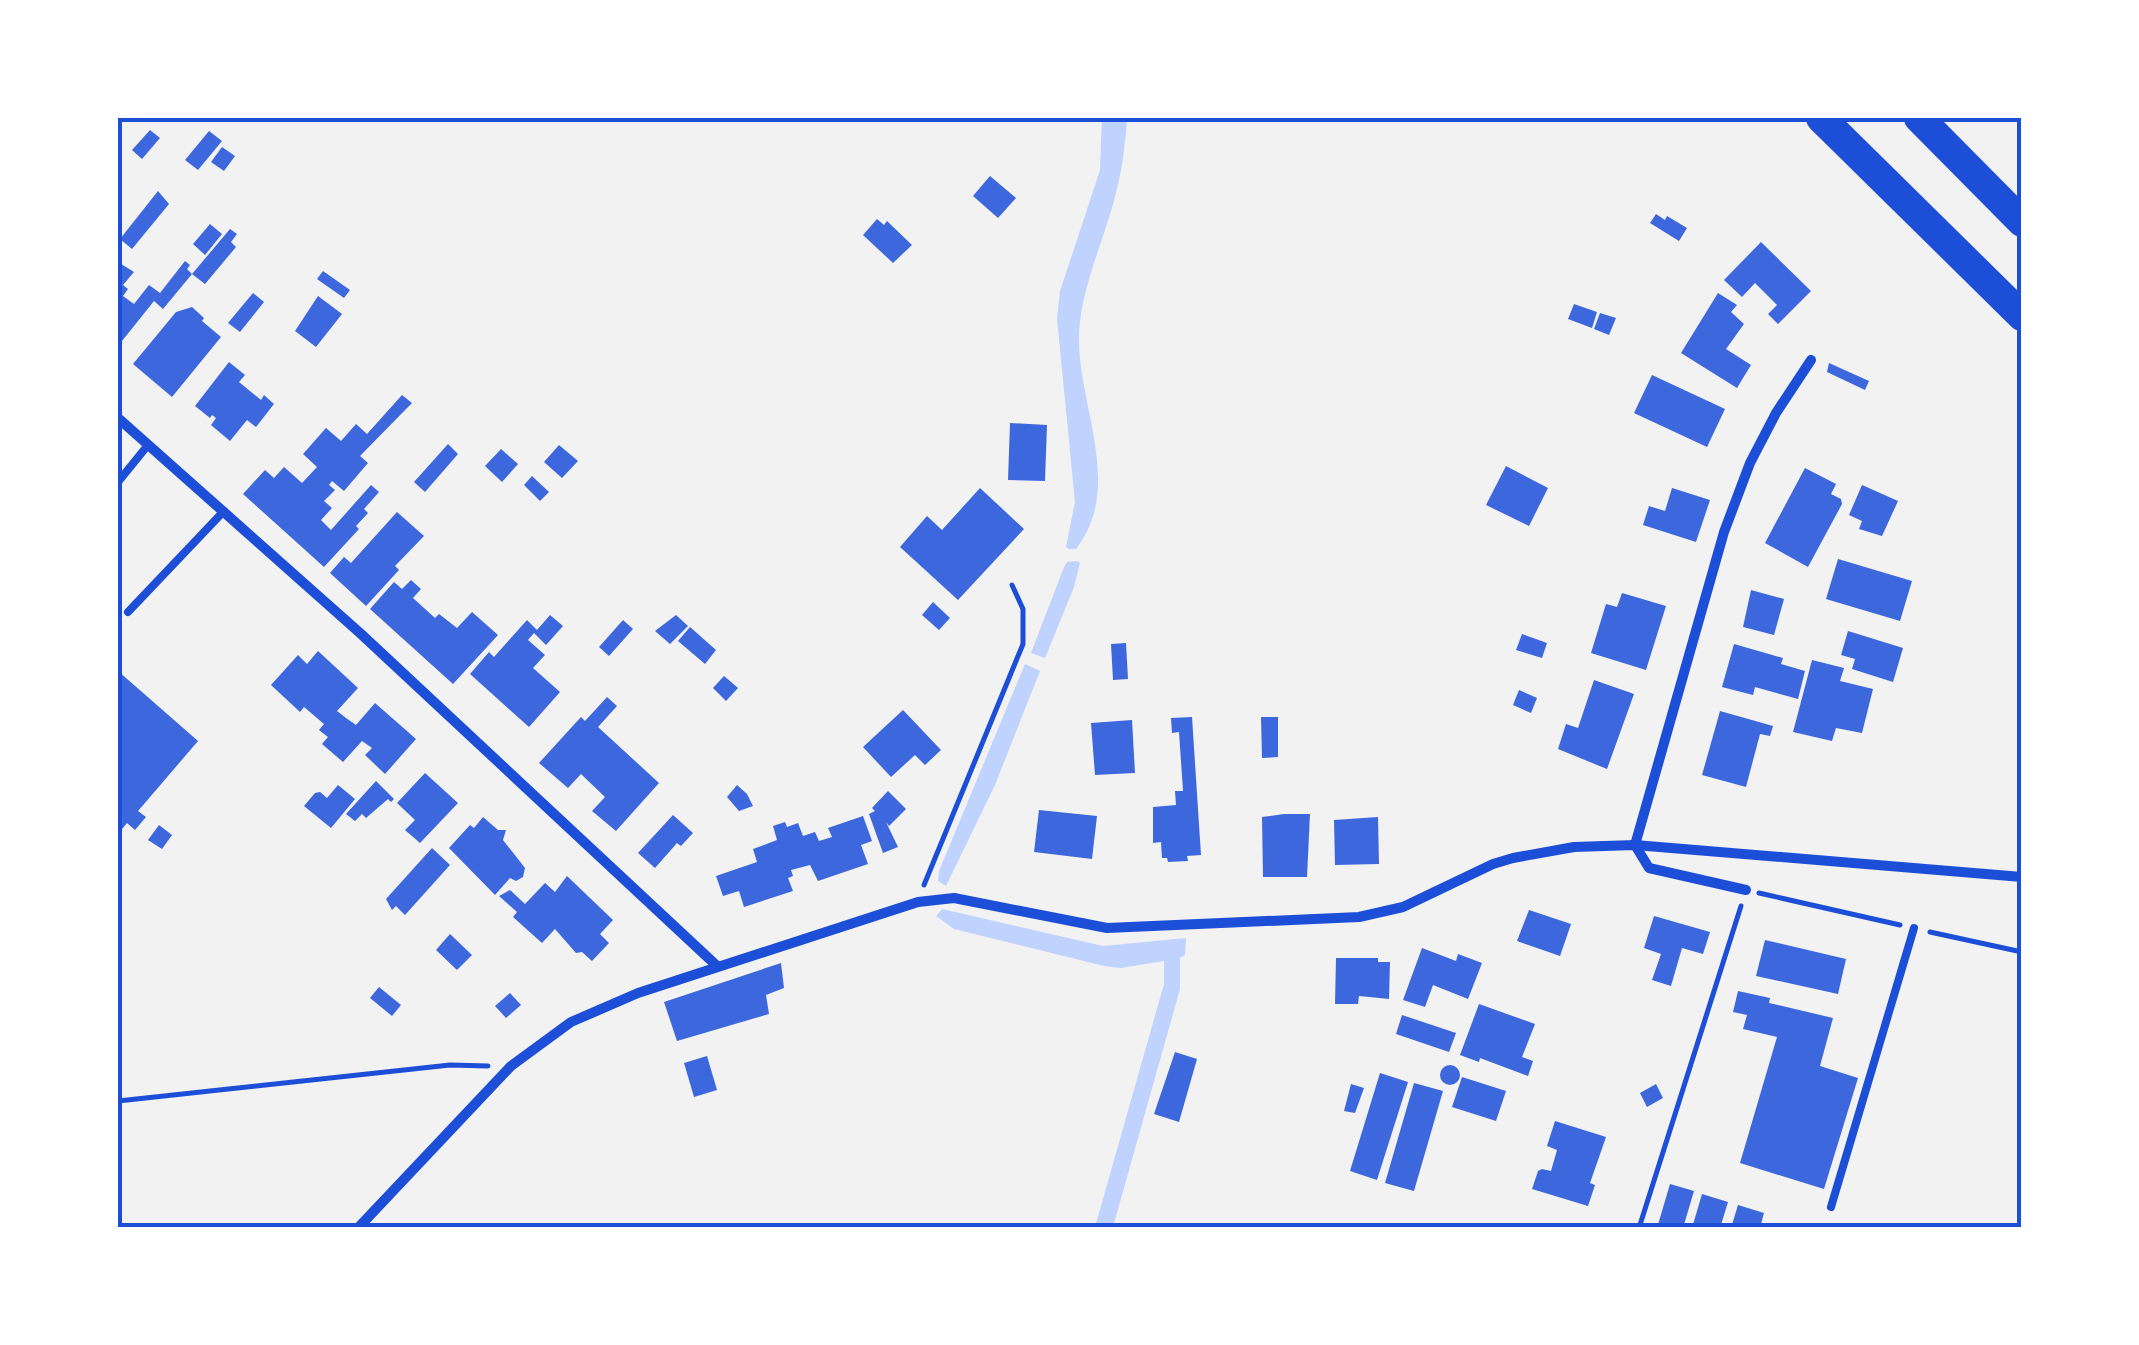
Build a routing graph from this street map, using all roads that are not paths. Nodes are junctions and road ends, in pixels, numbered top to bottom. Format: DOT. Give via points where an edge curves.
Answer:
graph roads {
  1 [pos="1822,118"];
  2 [pos="1919,118"];
  3 [pos="2022,222"];
  4 [pos="2022,316"];
  5 [pos="1811,360"];
  6 [pos="118,418"];
  7 [pos="148,445"];
  8 [pos="118,482"];
  9 [pos="224,511"];
  10 [pos="128,612"];
  11 [pos="1635,844"];
  12 [pos="2022,876"];
  13 [pos="1746,890"];
  14 [pos="1914,928"];
  15 [pos="717,966"];
  16 [pos="1831,1207"];
  17 [pos="358,1228"];
  1 -- 4 [label="highway"];
  2 -- 3 [label="highway"];
  5 -- 11 [label="street" via="1759,446 1724,532"];
  6 -- 7 [label="street"];
  7 -- 8 [label="lane"];
  7 -- 9 [label="street"];
  9 -- 10 [label="lane"];
  9 -- 15 [label="street"];
  11 -- 12 [label="street"];
  11 -- 13 [label="street" via="1648,868"];
  11 -- 15 [label="street" via="1514,858 1402,907 1359,917 1107,928 954,898 918,902"];
  14 -- 16 [label="lane"];
  15 -- 17 [label="street" via="570,1022 511,1066"];
}
